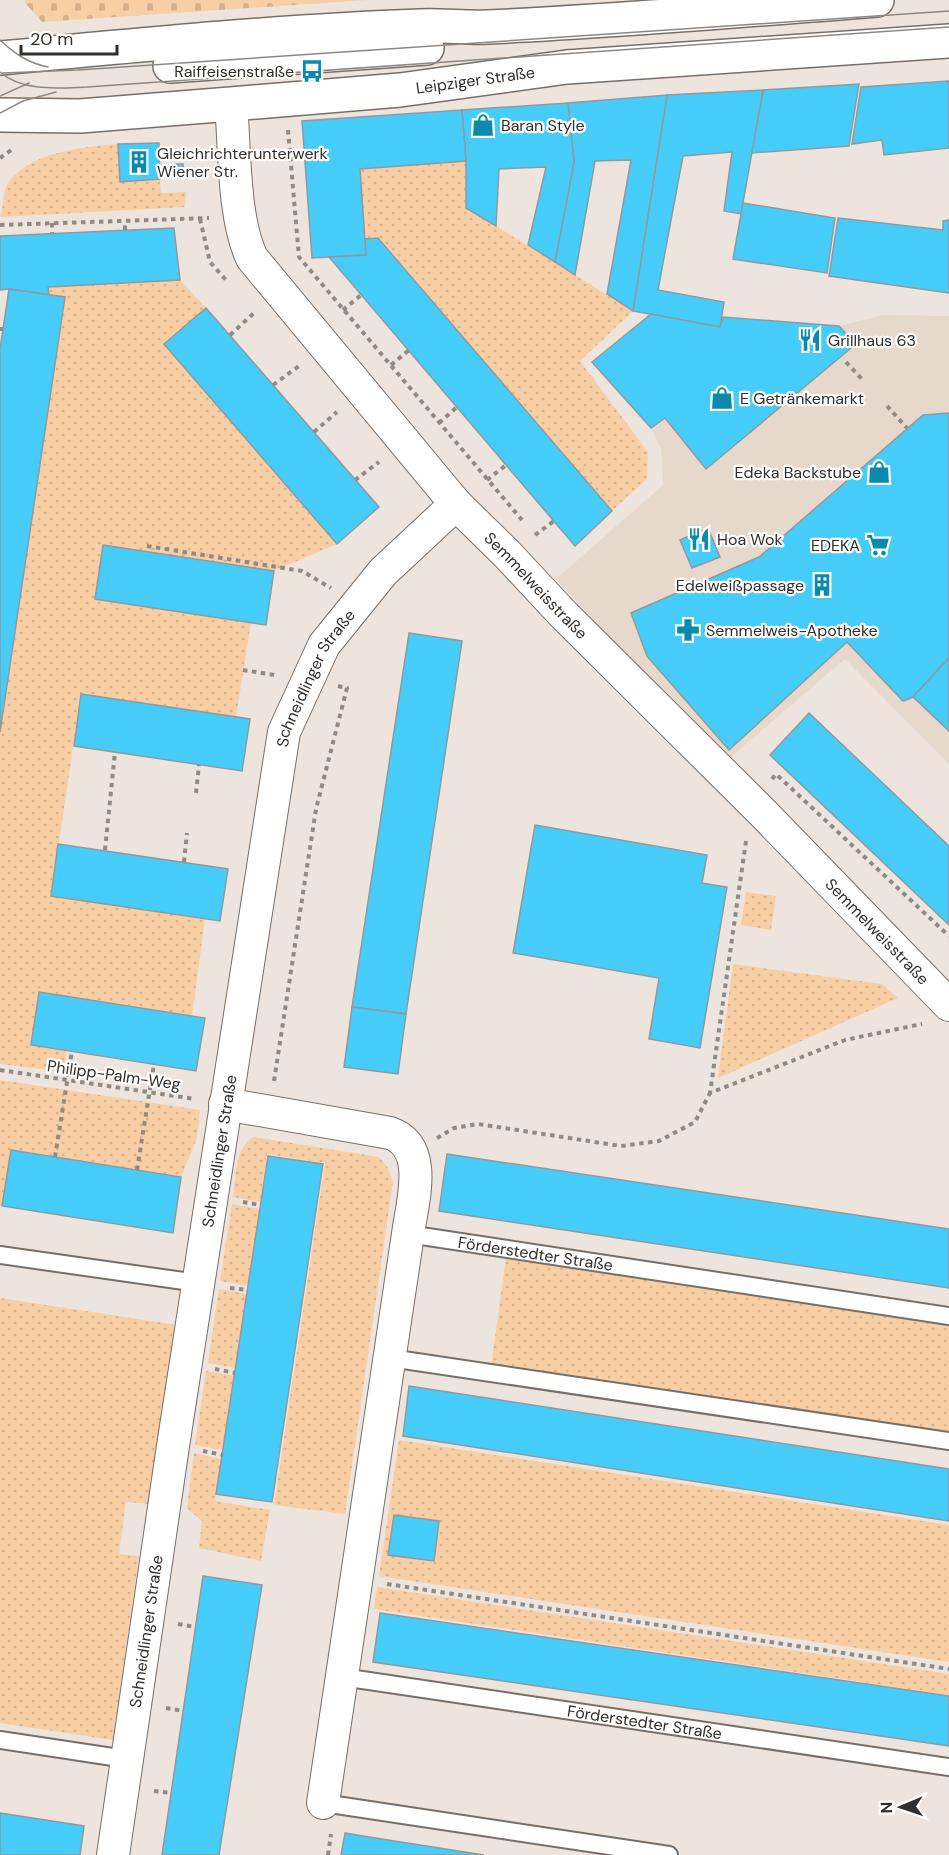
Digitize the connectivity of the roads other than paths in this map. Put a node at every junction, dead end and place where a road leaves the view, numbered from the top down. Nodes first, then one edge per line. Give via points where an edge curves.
1 (877, 0) edge
2 (484, 27) junction
3 (949, 41) edge
4 (0, 58) edge
5 (0, 77) edge
6 (231, 104) junction
7 (0, 115) edge
8 (456, 504) junction
9 (940, 1012) edge
10 (225, 1104) junction
11 (408, 1234) junction
12 (0, 1255) edge
13 (198, 1283) junction
14 (949, 1316) edge
15 (390, 1358) junction
16 (949, 1441) edge
17 (342, 1677) junction
18 (0, 1740) edge
19 (126, 1759) junction
20 (949, 1767) edge
21 (323, 1803) joint
22 (113, 1855) edge
23 (669, 1855) edge

1 - 2 main road
2 - 4 main road via 372,29
2 - 5 main road via 464,38 429,48
3 - 6 main road, Leipziger Straße via 567,67 400,90
6 - 7 main road, Leipziger Straße via 80,116
6 - 8 street, Semmelweisstraße via 240,217 252,258
8 - 9 street, Semmelweisstraße via 752,802
8 - 10 street, Schneidlinger Straße via 383,572 324,645 284,732
10 - 11 street via 390,1133 403,1139 412,1153 415,1174
10 - 13 street, Schneidlinger Straße
11 - 14 lane, Förderstedter Straße
11 - 15 street
12 - 13 lane
13 - 19 street, Schneidlinger Straße
15 - 16 lane
15 - 17 street
17 - 20 lane, Förderstedter Straße
17 - 21 street
18 - 19 lane
19 - 22 street, Schneidlinger Straße
21 - 23 lane

